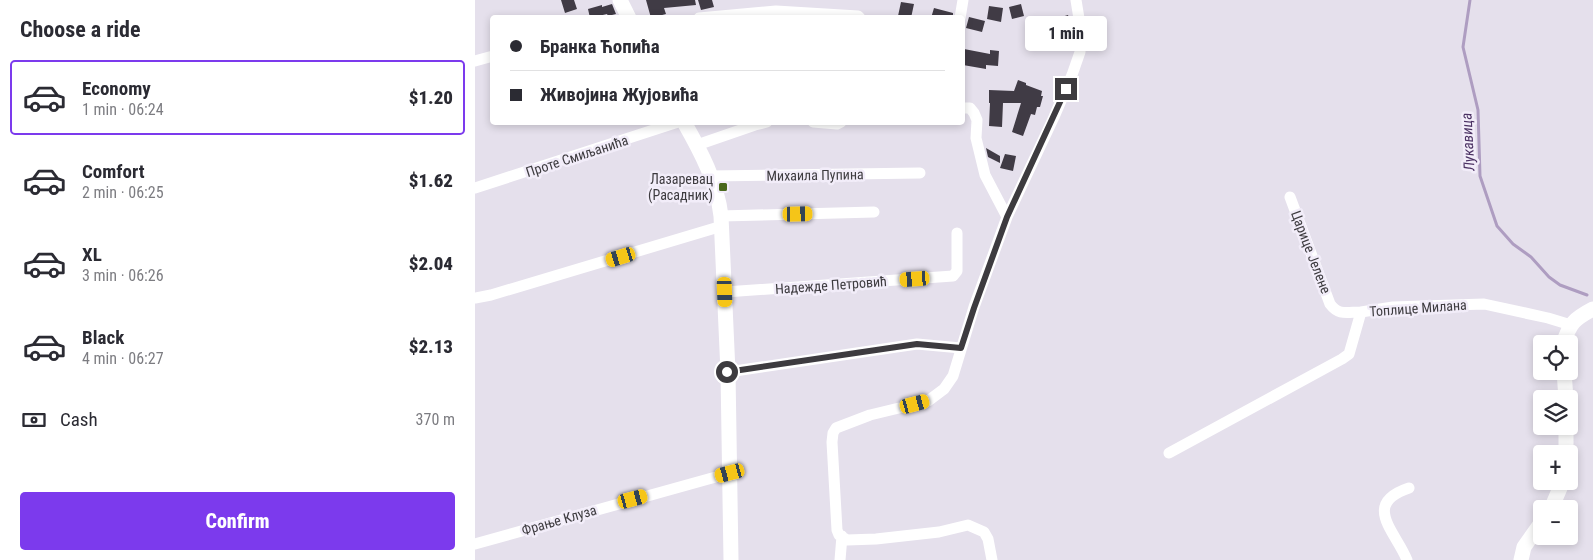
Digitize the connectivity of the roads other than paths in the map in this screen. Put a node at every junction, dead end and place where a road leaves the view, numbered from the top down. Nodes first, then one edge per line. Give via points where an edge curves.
1 (620, 0) edge
2 (963, 0) edge
3 (1076, 0) edge
4 (626, 15) edge
5 (728, 15) edge
6 (844, 15) edge
7 (960, 15) edge
8 (490, 57) edge
9 (475, 61) edge
10 (965, 108) edge
11 (669, 125) edge
12 (687, 125) edge
13 (755, 125) edge
14 (697, 144) junction
15 (920, 173) dead end
16 (711, 176) junction
17 (475, 188) edge
18 (1289, 197) dead end
19 (874, 212) dead end
20 (1007, 217) junction
21 (722, 221) junction
22 (957, 233) dead end
23 (725, 292) junction
24 (475, 298) edge
25 (1593, 308) edge
26 (1361, 312) junction
27 (1571, 325) junction
28 (1567, 335) edge
29 (961, 348) junction
30 (727, 372) junction
31 (1169, 454) dead end
32 (730, 473) junction
33 (1409, 488) dead end
34 (1533, 534) edge
35 (842, 536) junction
36 (475, 544) edge
37 (731, 560) edge
38 (840, 560) edge
39 (992, 560) edge
40 (1407, 560) edge
41 (1521, 560) edge

1 - 4 street
2 - 7 street
3 - 20 street via 1081,31 1080,52 1054,117
5 - 6 street via 777,10
8 - 9 street
10 - 20 street via 975,113 975,138 985,175
11 - 17 street, Проте Смиљанића
12 - 14 street
13 - 14 street
14 - 16 street
15 - 16 street, Михаила Пупина
16 - 21 street
18 - 26 street, Царице Јелене via 1330,304 1339,312
19 - 21 street
20 - 29 street
21 - 23 street
21 - 24 street
22 - 23 street, Надежде Петровић via 957,271 953,276
23 - 30 street
25 - 27 street
26 - 27 street, Топлице Милана via 1393,306 1484,304
26 - 31 street, Топлице Милана via 1349,354
27 - 28 street
29 - 30 street via 917,344
29 - 35 street via 953,376 945,388 928,400 870,415 836,428 832,442 837,530
30 - 32 street
32 - 36 street, Фрање Клуза
32 - 37 street
33 - 40 street via 1396,492 1385,503 1383,515
34 - 41 street via 1524,547
35 - 38 street
35 - 39 street via 847,540 876,539 968,526 984,532 989,539

